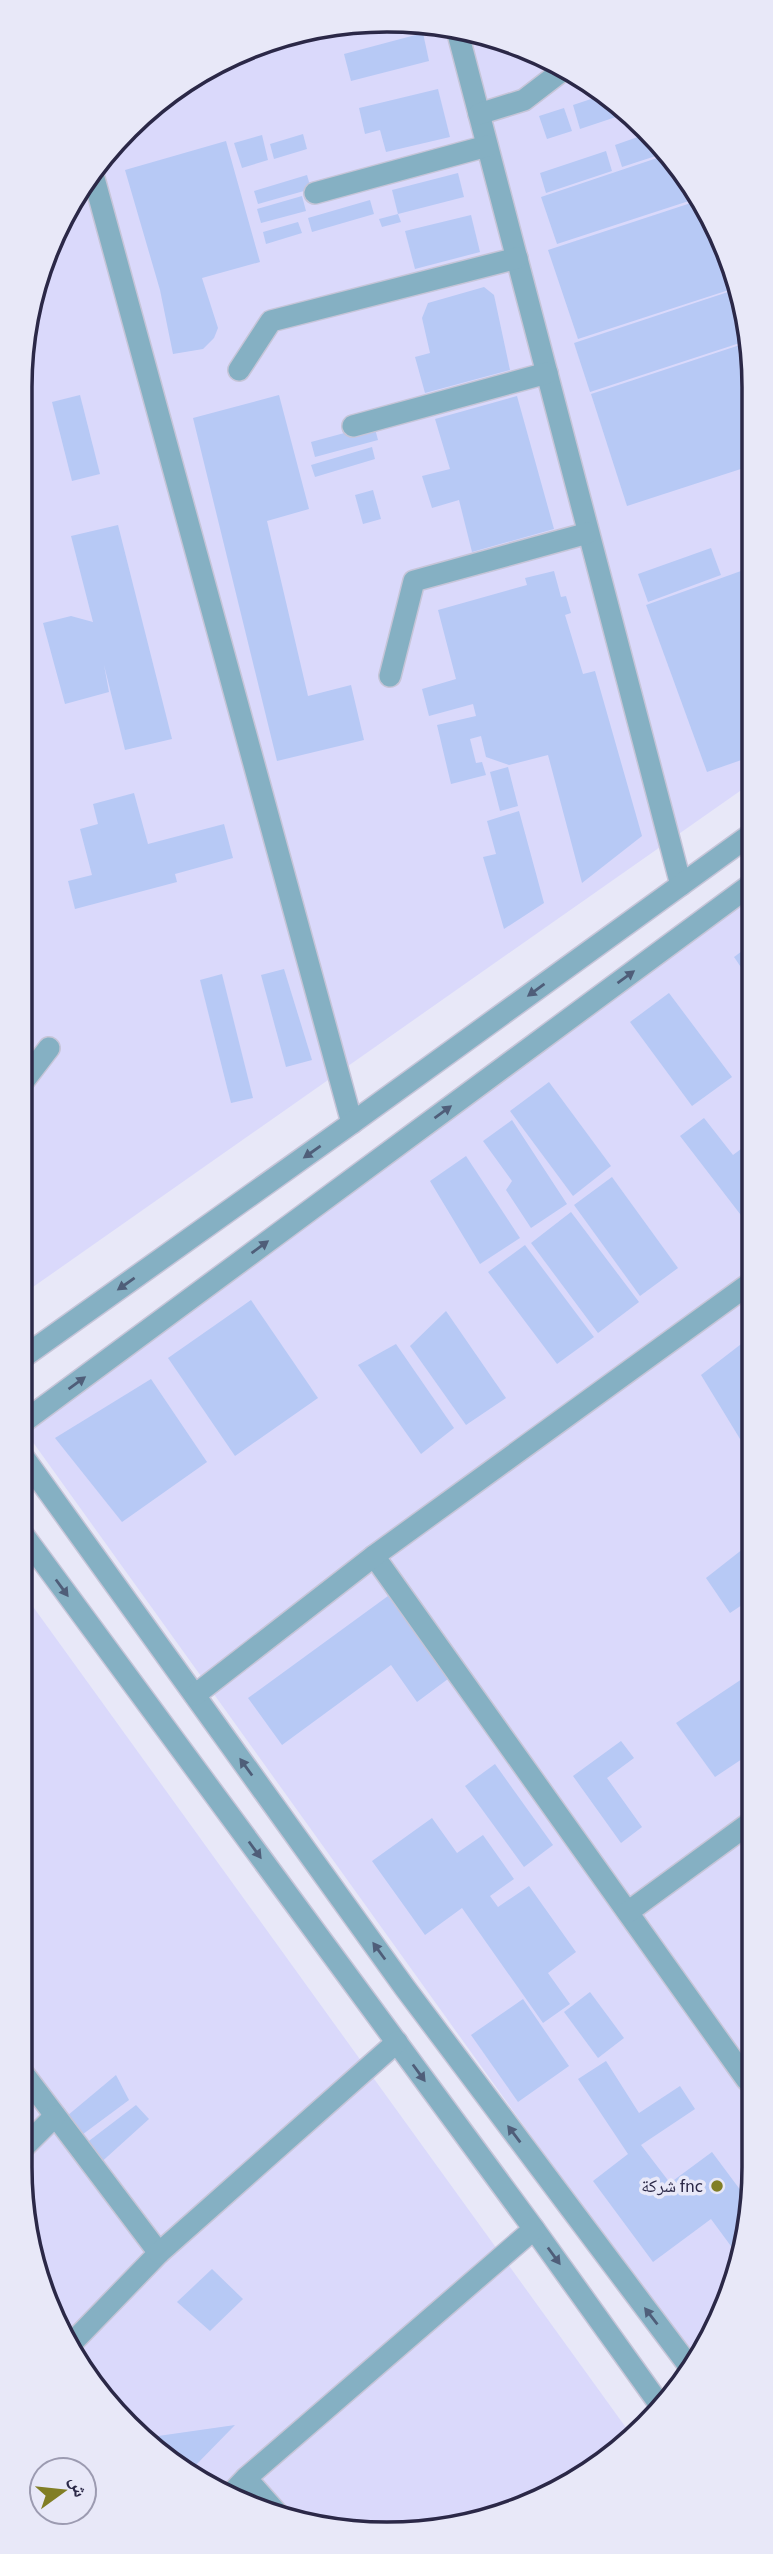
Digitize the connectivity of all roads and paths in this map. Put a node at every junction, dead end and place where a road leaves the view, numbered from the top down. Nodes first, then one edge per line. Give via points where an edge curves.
1 (459, 39) edge
2 (557, 75) edge
3 (479, 114) junction
4 (487, 146) junction
5 (95, 183) edge
6 (315, 193) dead end
7 (517, 258) junction
8 (239, 370) dead end
9 (547, 373) junction
10 (353, 426) dead end
11 (588, 533) junction
12 (390, 676) dead end
13 (742, 841) edge
14 (681, 885) junction
15 (742, 892) edge
16 (49, 1048) dead end
17 (32, 1071) edge
18 (352, 1123) junction
19 (742, 1289) edge
20 (32, 1351) edge
21 (32, 1416) edge
22 (32, 1469) edge
23 (32, 1547) edge
24 (374, 1556) junction
25 (195, 1695) junction
26 (742, 1829) edge
27 (628, 1912) junction
28 (397, 2042) junction
29 (742, 2073) edge
30 (32, 2085) edge
31 (55, 2116) junction
32 (32, 2139) edge
33 (534, 2229) junction
34 (159, 2253) junction
35 (76, 2339) edge
36 (685, 2360) edge
37 (656, 2399) edge
38 (246, 2478) junction
39 (236, 2489) edge
40 (267, 2502) edge

1 - 3 street
2 - 3 street via 524,100
3 - 4 street
4 - 6 street
4 - 7 street
5 - 18 street
7 - 8 street via 271,321
7 - 9 street
9 - 10 street
9 - 11 street
11 - 12 street via 414,581
11 - 14 street
13 - 14 street
14 -> 18 street
21 -> 15 street
16 - 17 street
18 -> 20 street
19 - 24 street
22 - 25 street
23 -> 28 street
24 - 25 street
24 - 27 street
36 -> 25 street via 405,1988
26 - 27 street
27 - 29 street
28 -> 33 street
28 - 34 street
30 - 31 street
31 - 32 street
31 - 34 street
33 -> 37 street
33 - 38 street
34 - 35 street
38 - 39 street
38 - 40 street

